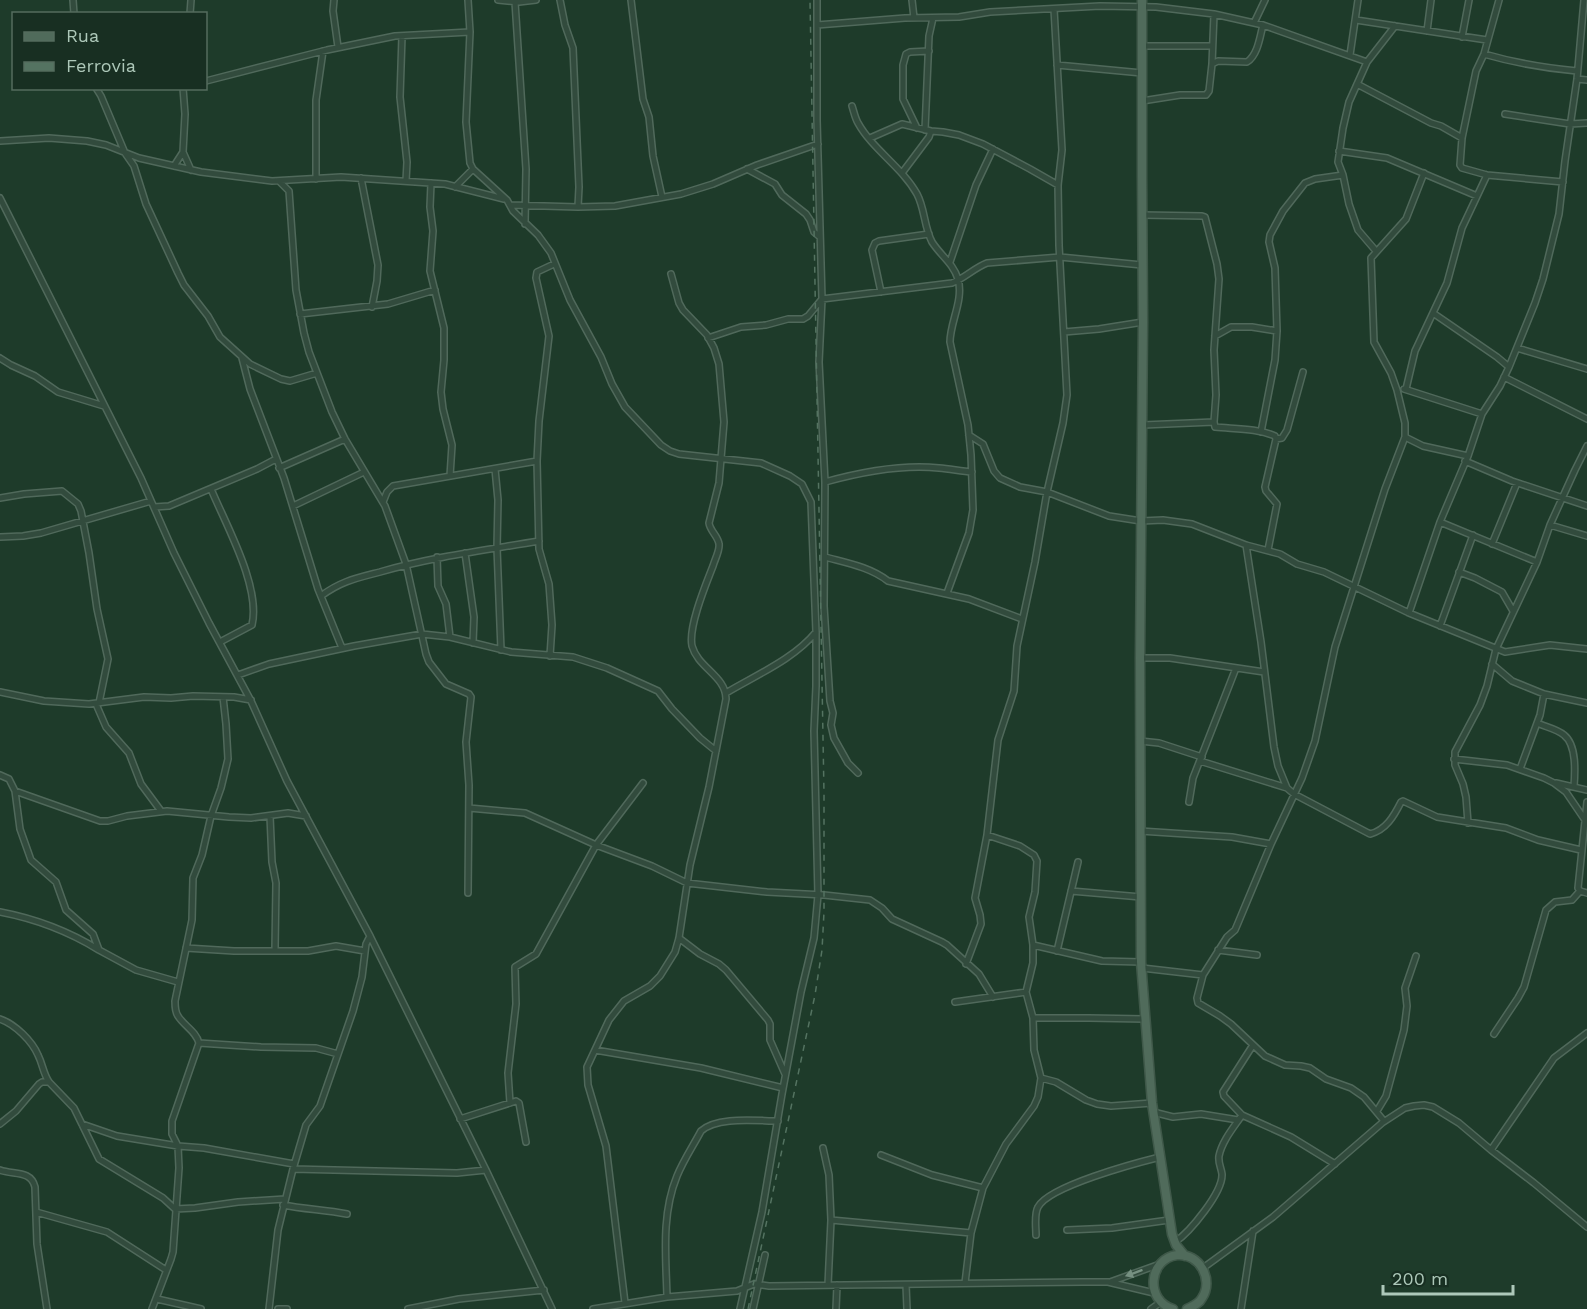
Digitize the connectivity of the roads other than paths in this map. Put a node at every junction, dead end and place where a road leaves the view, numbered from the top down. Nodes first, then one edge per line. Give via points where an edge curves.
1 (334, 0) edge
2 (468, 0) edge
3 (498, 0) edge
4 (503, 0) edge
5 (536, 0) edge
6 (560, 0) edge
7 (631, 0) edge
8 (817, 0) edge
9 (912, 0) edge
10 (1265, 0) edge
11 (1358, 0) edge
12 (1431, 0) edge
13 (1469, 0) edge
14 (1499, 0) edge
15 (1584, 0) edge
16 (515, 2) junction
17 (1142, 4) edge
18 (1054, 9) junction
19 (1214, 14) junction
20 (914, 18) junction
21 (933, 18) junction
22 (1356, 20) junction
23 (1254, 23) junction
24 (1263, 24) junction
25 (817, 25) junction
26 (1395, 26) junction
27 (1427, 31) junction
28 (470, 32) junction
29 (402, 36) junction
30 (1462, 37) junction
31 (1487, 40) junction
32 (1142, 46) junction
33 (1212, 46) junction
34 (338, 47) junction
35 (323, 51) junction
36 (929, 51) junction
37 (1484, 54) junction
38 (1350, 55) junction
39 (1367, 62) junction
40 (1212, 64) junction
41 (1057, 65) junction
42 (1577, 71) junction
43 (1142, 73) junction
44 (1577, 79) junction
45 (1587, 80) edge
46 (207, 81) edge
47 (1357, 84) junction
48 (97, 90) edge
49 (183, 90) edge
50 (1142, 101) junction
51 (852, 106) dead end
52 (1505, 114) dead end
53 (1587, 123) edge
54 (1570, 124) junction
55 (917, 128) junction
56 (928, 131) junction
57 (870, 138) junction
58 (1462, 138) junction
59 (0, 141) edge
60 (818, 144) junction
61 (993, 149) junction
62 (1339, 151) junction
63 (183, 152) junction
64 (125, 153) junction
65 (174, 166) junction
66 (473, 169) junction
67 (747, 169) junction
68 (191, 170) junction
69 (902, 173) junction
70 (1424, 173) junction
71 (1343, 175) junction
72 (1487, 175) junction
73 (361, 178) junction
74 (315, 179) junction
75 (279, 181) junction
76 (298, 181) junction
77 (406, 181) junction
78 (1563, 182) junction
79 (431, 183) junction
80 (1058, 186) junction
81 (455, 187) junction
82 (289, 191) junction
83 (1477, 196) junction
84 (662, 197) junction
85 (0, 198) edge
86 (508, 203) junction
87 (526, 205) junction
88 (578, 207) junction
89 (0, 212) edge
90 (1142, 215) junction
91 (10, 216) junction
92 (525, 224) junction
93 (929, 234) junction
94 (820, 237) junction
95 (1376, 251) junction
96 (1060, 257) junction
97 (950, 262) junction
98 (554, 264) junction
99 (1142, 265) junction
100 (671, 274) dead end
101 (959, 280) junction
102 (435, 290) junction
103 (881, 292) junction
104 (822, 299) junction
105 (372, 307) junction
106 (1432, 313) junction
107 (300, 314) junction
108 (1143, 322) junction
109 (1277, 331) junction
110 (1064, 332) junction
111 (1215, 336) junction
112 (708, 338) junction
113 (1517, 348) junction
114 (0, 358) edge
115 (242, 358) junction
116 (1509, 367) junction
117 (1587, 369) edge
118 (1303, 372) dead end
119 (317, 373) junction
120 (1504, 377) junction
121 (1406, 389) junction
122 (1397, 390) junction
123 (104, 406) junction
124 (1482, 414) junction
125 (1587, 419) edge
126 (1214, 422) junction
127 (1143, 425) junction
128 (1261, 432) junction
129 (969, 435) junction
130 (1405, 437) junction
131 (345, 439) junction
132 (1276, 439) junction
133 (1587, 446) edge
134 (1467, 458) junction
135 (276, 459) junction
136 (721, 459) junction
137 (537, 461) junction
138 (279, 468) junction
139 (495, 469) junction
140 (364, 472) junction
141 (972, 472) junction
142 (450, 476) junction
143 (825, 482) junction
144 (1517, 483) junction
145 (211, 489) junction
146 (1047, 492) junction
147 (1562, 497) junction
148 (0, 498) edge
149 (383, 502) junction
150 (152, 504) junction
151 (169, 506) junction
152 (292, 506) junction
153 (1587, 506) edge
154 (158, 516) junction
155 (84, 521) junction
156 (1141, 521) junction
157 (1440, 522) junction
158 (1550, 525) junction
159 (1473, 535) junction
160 (1587, 536) edge
161 (0, 537) edge
162 (539, 541) junction
163 (1492, 544) junction
164 (1246, 545) junction
165 (496, 548) junction
166 (1268, 550) junction
167 (465, 553) junction
168 (437, 557) junction
169 (825, 557) junction
170 (1537, 562) junction
171 (406, 564) junction
172 (1459, 573) junction
173 (1354, 587) junction
174 (947, 593) junction
175 (321, 596) junction
176 (1513, 611) junction
177 (1409, 613) junction
178 (1023, 619) junction
179 (1440, 626) junction
180 (816, 632) junction
181 (422, 634) junction
182 (450, 637) junction
183 (220, 642) junction
184 (473, 643) junction
185 (342, 648) junction
186 (1496, 649) junction
187 (1587, 649) edge
188 (501, 650) junction
189 (550, 656) junction
190 (1140, 658) junction
191 (1492, 664) junction
192 (1236, 668) junction
193 (1264, 672) junction
194 (238, 675) junction
195 (0, 692) edge
196 (726, 693) junction
197 (1544, 694) junction
198 (223, 697) junction
199 (251, 700) junction
200 (1587, 703) edge
201 (98, 704) junction
202 (1537, 723) junction
203 (1140, 741) junction
204 (716, 751) junction
205 (1201, 759) junction
206 (1454, 759) junction
207 (1520, 769) junction
208 (858, 773) dead end
209 (0, 775) edge
210 (643, 783) dead end
211 (1554, 783) junction
212 (1574, 787) junction
213 (1287, 788) junction
214 (1587, 790) edge
215 (15, 791) junction
216 (1294, 794) junction
217 (1189, 802) dead end
218 (1587, 802) edge
219 (469, 808) junction
220 (161, 811) junction
221 (211, 816) junction
222 (270, 816) junction
223 (306, 816) junction
224 (1585, 820) junction
225 (1468, 823) junction
226 (1140, 831) junction
227 (987, 835) junction
228 (1271, 844) junction
229 (596, 845) junction
230 (1581, 850) junction
231 (1078, 862) dead end
232 (687, 883) junction
233 (1071, 891) junction
234 (1580, 891) junction
235 (468, 892) dead end
236 (1587, 893) edge
237 (818, 895) junction
238 (1141, 897) junction
239 (0, 912) edge
240 (370, 936) junction
241 (680, 938) junction
242 (1034, 945) junction
243 (186, 948) junction
244 (99, 950) junction
245 (1218, 950) junction
246 (275, 951) junction
247 (365, 951) junction
248 (1057, 951) junction
249 (1257, 955) dead end
250 (1416, 956) dead end
251 (966, 964) junction
252 (1141, 965) junction
253 (1203, 975) junction
254 (178, 982) junction
255 (1026, 992) junction
256 (993, 997) junction
257 (955, 1002) dead end
258 (1033, 1018) junction
259 (0, 1019) edge
260 (1144, 1019) junction
261 (1587, 1033) edge
262 (1494, 1034) dead end
263 (199, 1043) junction
264 (1253, 1045) junction
265 (595, 1050) junction
266 (338, 1054) junction
267 (785, 1075) junction
268 (1041, 1078) junction
269 (49, 1082) junction
270 (783, 1088) junction
271 (510, 1103) junction
272 (1153, 1108) junction
273 (1377, 1112) junction
274 (1240, 1118) junction
275 (460, 1119) junction
276 (778, 1121) junction
277 (1384, 1121) junction
278 (0, 1124) edge
279 (82, 1124) junction
280 (526, 1142) dead end
281 (178, 1146) junction
282 (823, 1148) dead end
283 (1491, 1150) junction
284 (881, 1155) dead end
285 (1160, 1157) junction
286 (1335, 1164) junction
287 (293, 1166) junction
288 (0, 1170) edge
289 (486, 1170) junction
290 (983, 1188) junction
291 (284, 1202) junction
292 (175, 1209) junction
293 (36, 1212) junction
294 (346, 1214) dead end
295 (831, 1220) junction
296 (1169, 1220) junction
297 (1587, 1227) edge
298 (1066, 1230) dead end
299 (1253, 1230) junction
300 (971, 1233) junction
301 (1036, 1235) dead end
302 (1173, 1238) junction
303 (765, 1255) dead end
304 (1185, 1256) junction
305 (1161, 1263) junction
306 (1203, 1268) junction
307 (166, 1270) junction
308 (1108, 1282) junction
309 (965, 1283) junction
310 (758, 1285) junction
311 (906, 1285) junction
312 (828, 1286) junction
313 (837, 1286) junction
314 (744, 1288) junction
315 (544, 1290) junction
316 (1155, 1293) junction
317 (667, 1297) junction
318 (157, 1299) junction
319 (625, 1303) junction
320 (1199, 1306) edge
321 (1168, 1307) edge
322 (193, 1308) edge
323 (46, 1309) edge
324 (152, 1309) edge
325 (201, 1309) edge
326 (269, 1309) edge
327 (278, 1309) edge
328 (287, 1309) edge
329 (408, 1309) edge
330 (552, 1309) edge
331 (593, 1309) edge
332 (740, 1309) edge
333 (753, 1309) edge
334 (836, 1309) edge
335 (907, 1309) edge
336 (1151, 1309) edge
337 (1187, 1309) edge
338 (1241, 1309) edge

1 - 34 street
2 - 28 street
3 - 4 street
4 - 16 street
5 - 16 street
6 - 88 street via 573,48
7 - 84 street via 643,99
8 - 25 street
9 - 20 street
10 - 23 street
11 - 22 street
12 - 27 street
13 - 30 street
14 - 31 street
15 - 42 street
16 - 87 street
17 - 18 street
17 - 19 street
17 - 32 main road
18 - 21 street
18 - 41 street
19 - 23 street
19 - 33 street
20 - 21 street
20 - 25 street
21 - 36 street
22 - 26 street
22 - 38 street
23 - 24 street
24 - 38 street
24 - 40 street via 1250,60
25 - 60 street
26 - 27 street
26 - 39 street
27 - 30 street
28 - 29 street
28 - 66 street via 466,122
29 - 34 street
29 - 77 street via 400,97
30 - 31 street
31 - 37 street
32 - 33 street
32 - 43 main road
33 - 40 street
34 - 35 street
35 - 46 street
35 - 74 street via 316,100
36 - 55 street via 906,54 903,65 903,99
36 - 56 street
37 - 42 street
37 - 58 street via 1476,71
38 - 39 street
39 - 47 street
40 - 50 street via 1206,95
41 - 43 street
41 - 80 street via 1062,150
42 - 44 street
43 - 50 main road
44 - 45 street
44 - 54 street
47 - 58 street
47 - 62 street via 1349,102
48 - 64 street
49 - 63 street
50 - 90 main road
51 - 57 street via 858,123
52 - 54 street
53 - 54 street
54 - 78 street
55 - 56 street
55 - 57 street via 899,124
56 - 61 street via 959,135
56 - 69 street via 929,137
57 - 69 street
58 - 72 street via 1462,168
59 - 64 street via 65,139 106,145
60 - 67 street
60 - 94 street
61 - 80 street
61 - 97 street via 976,185
62 - 70 street via 1380,156
62 - 71 street via 1338,165
63 - 65 street
63 - 68 street
64 - 65 street
64 - 115 street via 184,285 220,337
65 - 68 street
66 - 81 street
66 - 86 street
67 - 84 street via 713,184
67 - 94 street via 775,184 782,195 806,214
68 - 75 street
69 - 93 street via 923,206
70 - 83 street
70 - 95 street via 1406,219
71 - 95 street via 1358,230
71 - 109 street via 1305,183 1270,235
72 - 78 street
72 - 83 street
73 - 74 street
73 - 77 street
73 - 105 street via 378,265
74 - 76 street
75 - 76 street
75 - 82 street
76 - 82 street
77 - 79 street
78 - 113 street via 1546,268
79 - 81 street
79 - 102 street via 430,271
80 - 96 street
81 - 86 street
82 - 107 street
83 - 106 street via 1462,228 1447,283
84 - 88 street via 615,206
85 - 91 street
86 - 87 street
86 - 92 street
87 - 88 street
87 - 92 street
89 - 91 street
90 - 99 main road
90 - 111 street via 1205,217 1219,279
91 - 123 street
92 - 98 street via 548,248
93 - 97 street
93 - 103 street via 874,243
94 - 104 street
95 - 122 street via 1371,261 1373,336
96 - 99 street
96 - 101 street via 987,264
96 - 110 street
97 - 101 street
98 - 136 street via 625,407 670,451
98 - 137 street via 537,272 536,278 549,336
99 - 108 main road
100 - 112 street via 683,310
101 - 103 street
101 - 129 street via 950,342
102 - 105 street
102 - 142 street via 444,328 441,400 452,446
103 - 104 street
104 - 112 street via 803,319 741,327
104 - 143 street via 819,362
105 - 107 street
106 - 116 street
106 - 121 street via 1415,351
107 - 119 street
108 - 110 street
108 - 127 main road
109 - 111 street via 1231,327
109 - 128 street
110 - 146 street via 1067,395
111 - 126 street
112 - 136 street via 719,364 723,398
113 - 116 street
113 - 117 street
114 - 123 street via 58,392
115 - 119 street via 288,381
115 - 135 street
116 - 120 street
118 - 132 street via 1287,430 1282,438
119 - 131 street
120 - 124 street
120 - 125 street
121 - 122 street
121 - 124 street
122 - 130 street
123 - 150 street
124 - 134 street
126 - 127 street
126 - 128 street via 1215,427
127 - 156 main road
128 - 132 street
129 - 141 street
129 - 146 street via 983,444 1000,478 1020,488
130 - 134 street
130 - 173 street
131 - 138 street
131 - 140 street
132 - 166 street via 1265,487 1277,504
133 - 147 street
134 - 144 street
134 - 157 street
135 - 138 street
135 - 145 street
136 - 180 street via 761,463 790,476 807,493 811,502
136 - 196 street via 709,523 719,547 693,626 692,646
137 - 139 street
137 - 162 street
138 - 152 street
139 - 142 street
139 - 165 street
140 - 149 street
140 - 152 street
141 - 143 street via 900,468
141 - 174 street via 969,533
142 - 149 street via 393,486
143 - 169 street
144 - 147 street
144 - 163 street
145 - 151 street
145 - 183 street via 254,598 252,625
146 - 156 street via 1099,513
146 - 178 street
147 - 153 street
147 - 158 street
148 - 155 street via 62,491 78,504
149 - 171 street
150 - 151 street
150 - 154 street
150 - 155 street
151 - 154 street
152 - 175 street
154 - 183 street
155 - 161 street via 32,534
155 - 201 street via 108,659
156 - 164 street via 1192,524
156 - 190 main road
157 - 159 street
157 - 177 street
158 - 160 street
158 - 170 street
159 - 163 street
159 - 172 street
162 - 165 street
162 - 189 street via 549,584
163 - 170 street
164 - 166 street
164 - 193 street
165 - 167 street
165 - 188 street
166 - 173 street
167 - 168 street
167 - 184 street via 474,617
168 - 171 street
168 - 182 street via 438,586 446,604
169 - 174 street via 866,568 888,581
169 - 208 street via 831,730 848,763
170 - 176 street
171 - 175 street via 341,583
171 - 181 street
172 - 176 street via 1502,592
172 - 179 street
173 - 177 street
173 - 216 street via 1335,647 1315,741
174 - 178 street
175 - 185 street
176 - 186 street
177 - 179 street
178 - 227 street via 1015,654 1014,691 998,740
179 - 186 street
180 - 196 street via 795,652
180 - 237 street via 813,731
181 - 182 street
181 - 185 street
181 - 219 street via 429,662 441,680 471,697 466,742
182 - 184 street
183 - 194 street
184 - 188 street
185 - 194 street
186 - 187 street via 1510,653 1550,645
186 - 191 street
188 - 189 street
189 - 204 street via 582,659 658,692
190 - 192 street via 1170,658
190 - 203 main road
191 - 197 street via 1512,681
191 - 206 street via 1480,705
192 - 193 street
192 - 205 street
193 - 213 street via 1274,747
194 - 199 street
195 - 201 street via 44,701
196 - 204 street
197 - 200 street
197 - 202 street
198 - 199 street
198 - 201 street via 144,697
198 - 221 street via 228,759
199 - 223 street
201 - 220 street via 106,727 129,753 141,784
202 - 207 street
202 - 212 street via 1564,735 1570,742
203 - 205 street via 1159,743
203 - 226 main road
204 - 232 street
205 - 213 street
205 - 217 street
206 - 207 street
206 - 225 street via 1466,797
207 - 211 street
209 - 215 street via 9,779
210 - 229 street
211 - 212 street
211 - 224 street via 1566,792
212 - 214 street
213 - 216 street
215 - 220 street via 100,821
215 - 244 street via 28,856 56,882 66,910 93,934
216 - 225 street via 1370,834 1392,820 1403,801 1437,817
216 - 228 street
218 - 224 street
219 - 229 street via 525,813
219 - 235 street
220 - 221 street
221 - 222 street
221 - 243 street via 192,883 192,920
222 - 223 street
222 - 246 street via 276,883
223 - 240 street
224 - 230 street
225 - 230 street via 1506,828
226 - 228 street via 1232,837
226 - 238 main road
227 - 242 street via 1020,846 1036,858 1035,892 1029,917
227 - 251 street via 975,898 981,924
228 - 245 street via 1235,930
229 - 232 street
229 - 271 street via 536,954 515,968 516,1004 508,1073
230 - 234 street
231 - 233 street
232 - 237 street
232 - 241 street
233 - 238 street
233 - 248 street
234 - 236 street
234 - 262 street via 1572,900 1555,902 1546,910 1524,987
237 - 251 street via 870,900 892,919 942,942
237 - 267 street via 814,938
238 - 252 main road
239 - 244 street via 69,932
240 - 247 street
240 - 275 street
241 - 265 street via 660,976 624,1001 609,1020
241 - 267 street via 726,970 768,1020 770,1040
242 - 248 street
242 - 255 street
243 - 246 street
243 - 254 street
244 - 254 street via 136,970
245 - 249 street
245 - 253 street
246 - 247 street via 336,946
247 - 266 street via 362,977
248 - 252 street
250 - 273 street via 1405,988 1404,1030 1386,1096
251 - 256 street via 982,977
252 - 253 street
252 - 260 main road
253 - 264 street via 1198,1003 1226,1020
254 - 263 street via 175,1010
255 - 256 street
255 - 258 street
256 - 257 street
258 - 260 street
258 - 268 street via 1034,1050
259 - 269 street via 32,1045
260 - 272 main road
261 - 283 street via 1554,1058
263 - 266 street via 316,1048
263 - 281 street via 172,1121 172,1134
264 - 273 street via 1278,1062 1310,1068 1351,1088
264 - 274 street via 1223,1092
265 - 270 street via 701,1068
265 - 319 street via 586,1075 606,1146
266 - 287 street via 320,1106 306,1125
267 - 270 street
268 - 272 street via 1097,1104
268 - 290 street via 1034,1106 1006,1144
269 - 278 street via 39,1084
269 - 279 street via 74,1108
270 - 276 street
271 - 275 street
271 - 280 street via 519,1103
272 - 274 street via 1173,1118 1201,1114
272 - 285 main road
273 - 277 street
274 - 286 street via 1292,1137
274 - 302 street via 1222,1147 1217,1192 1194,1225 1180,1238
275 - 289 street
276 - 314 street
276 - 317 street via 729,1121 701,1131 677,1176 669,1201
277 - 283 street via 1404,1108 1433,1107
277 - 286 street
279 - 281 street via 117,1136
279 - 292 street via 102,1162 156,1193
281 - 287 street
281 - 292 street
282 - 295 street
283 - 297 street
284 - 290 street via 932,1175
285 - 296 main road
285 - 301 street via 1110,1170 1047,1198 1038,1206
286 - 299 street
287 - 289 street via 457,1173
287 - 291 street
288 - 293 street via 34,1180
289 - 315 street
290 - 300 street
291 - 292 street
291 - 294 street via 304,1209
291 - 326 street
292 - 307 street via 173,1252
293 - 307 street via 107,1232
293 - 323 street
295 - 300 street
295 - 312 street
296 - 298 street
296 - 302 main road
299 - 306 street
299 - 338 street
300 - 309 street
302 - 304 main road
302 - 305 main road
303 - 310 street
304 - 305 main road via 1177,1255
304 - 306 main road
305 -> 308 street
305 - 316 main road via 1152,1282
306 - 320 main road via 1207,1288
307 - 318 street
308 - 309 street
308 - 316 street
309 - 311 street
310 - 312 street
310 - 314 street
310 - 333 street
311 - 313 street
311 - 335 street
312 - 313 street
313 - 334 street
314 - 317 street
314 - 332 street
315 - 329 street
315 - 330 street
316 - 321 main road
317 - 319 street
318 - 322 street
318 - 324 street
319 - 331 street
320 - 337 main road
321 - 336 street
322 - 325 street
327 - 328 street

